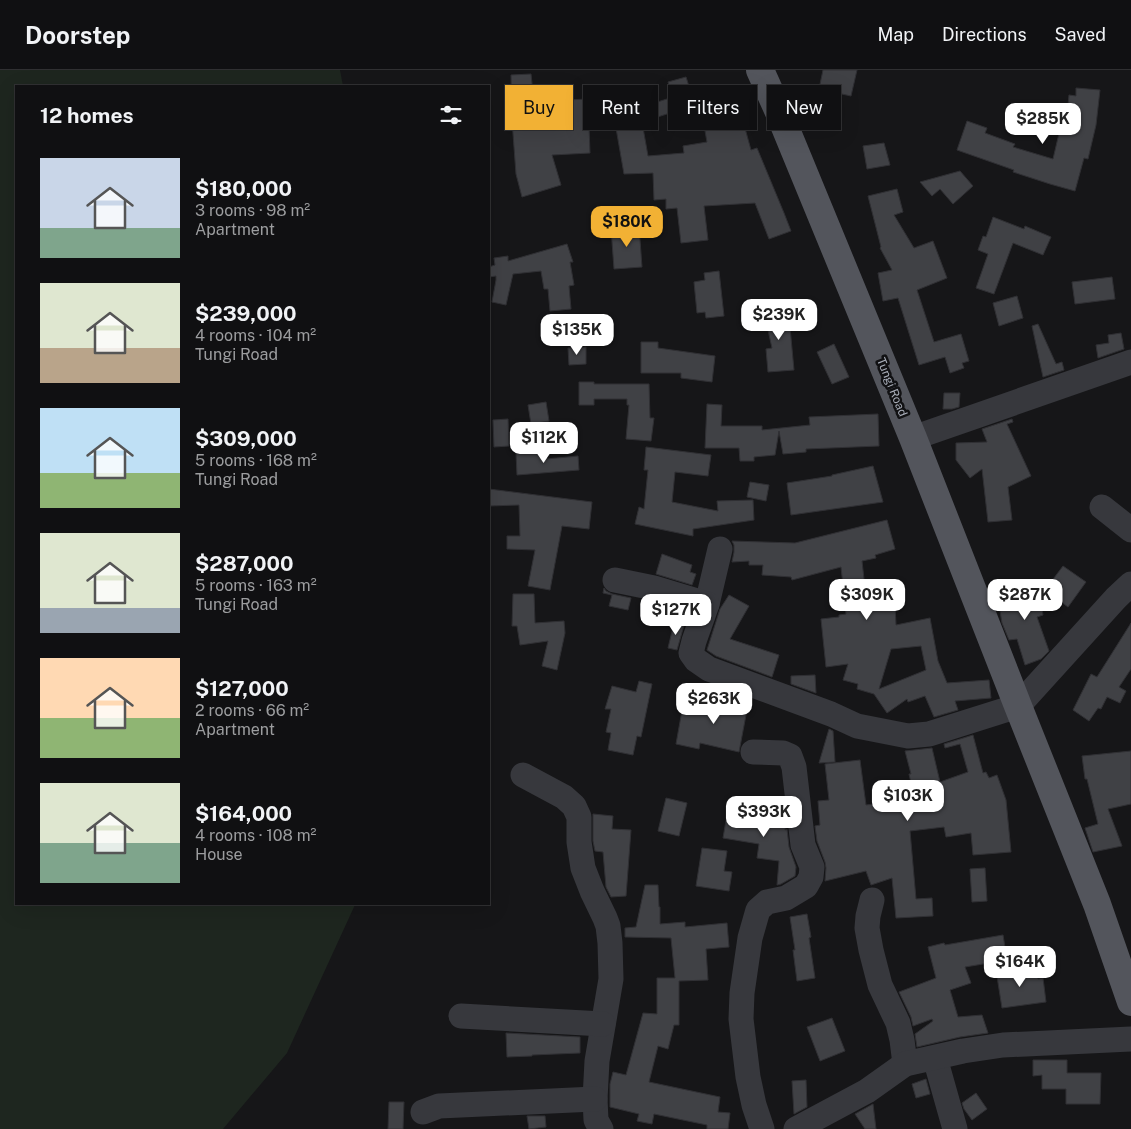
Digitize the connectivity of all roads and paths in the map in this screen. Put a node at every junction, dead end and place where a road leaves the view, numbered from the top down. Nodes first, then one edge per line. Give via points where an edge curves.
1 (760, 70) edge
2 (1131, 362) edge
3 (913, 438) junction
4 (1102, 507) dead end
5 (1131, 530) edge
6 (720, 549) dead end
7 (615, 580) dead end
8 (1131, 584) edge
9 (707, 604) junction
10 (1018, 706) junction
11 (753, 752) dead end
12 (523, 775) dead end
13 (872, 900) dead end
14 (1131, 1002) edge
15 (461, 1016) dead end
16 (604, 1024) junction
17 (1131, 1039) edge
18 (935, 1058) junction
19 (905, 1064) junction
20 (595, 1099) junction
21 (423, 1112) dead end
22 (601, 1129) edge
23 (762, 1129) edge
24 (796, 1129) edge
25 (955, 1129) edge

1 - 3 main road, Tungi Road
2 - 3 street
3 - 10 main road, Tungi Road
4 - 5 street
6 - 9 street
7 - 9 street
8 - 10 street
9 - 10 street via 691,653 696,660 710,669 857,726 908,736 929,734
10 - 14 main road, Tungi Road via 1097,904
11 - 23 street via 790,756 803,845 812,867 806,886 786,898 767,902 758,910 750,938 741,1019 748,1078
12 - 16 street via 564,797 574,806 579,817 583,868 605,918 610,943 611,980
13 - 19 street via 867,928 870,943 880,985 898,1023
15 - 16 street
16 - 20 street via 597,1061
17 - 18 street via 1002,1045
18 - 19 street
18 - 25 street
19 - 24 street via 867,1091
20 - 21 street via 439,1106
20 - 22 street via 596,1120

